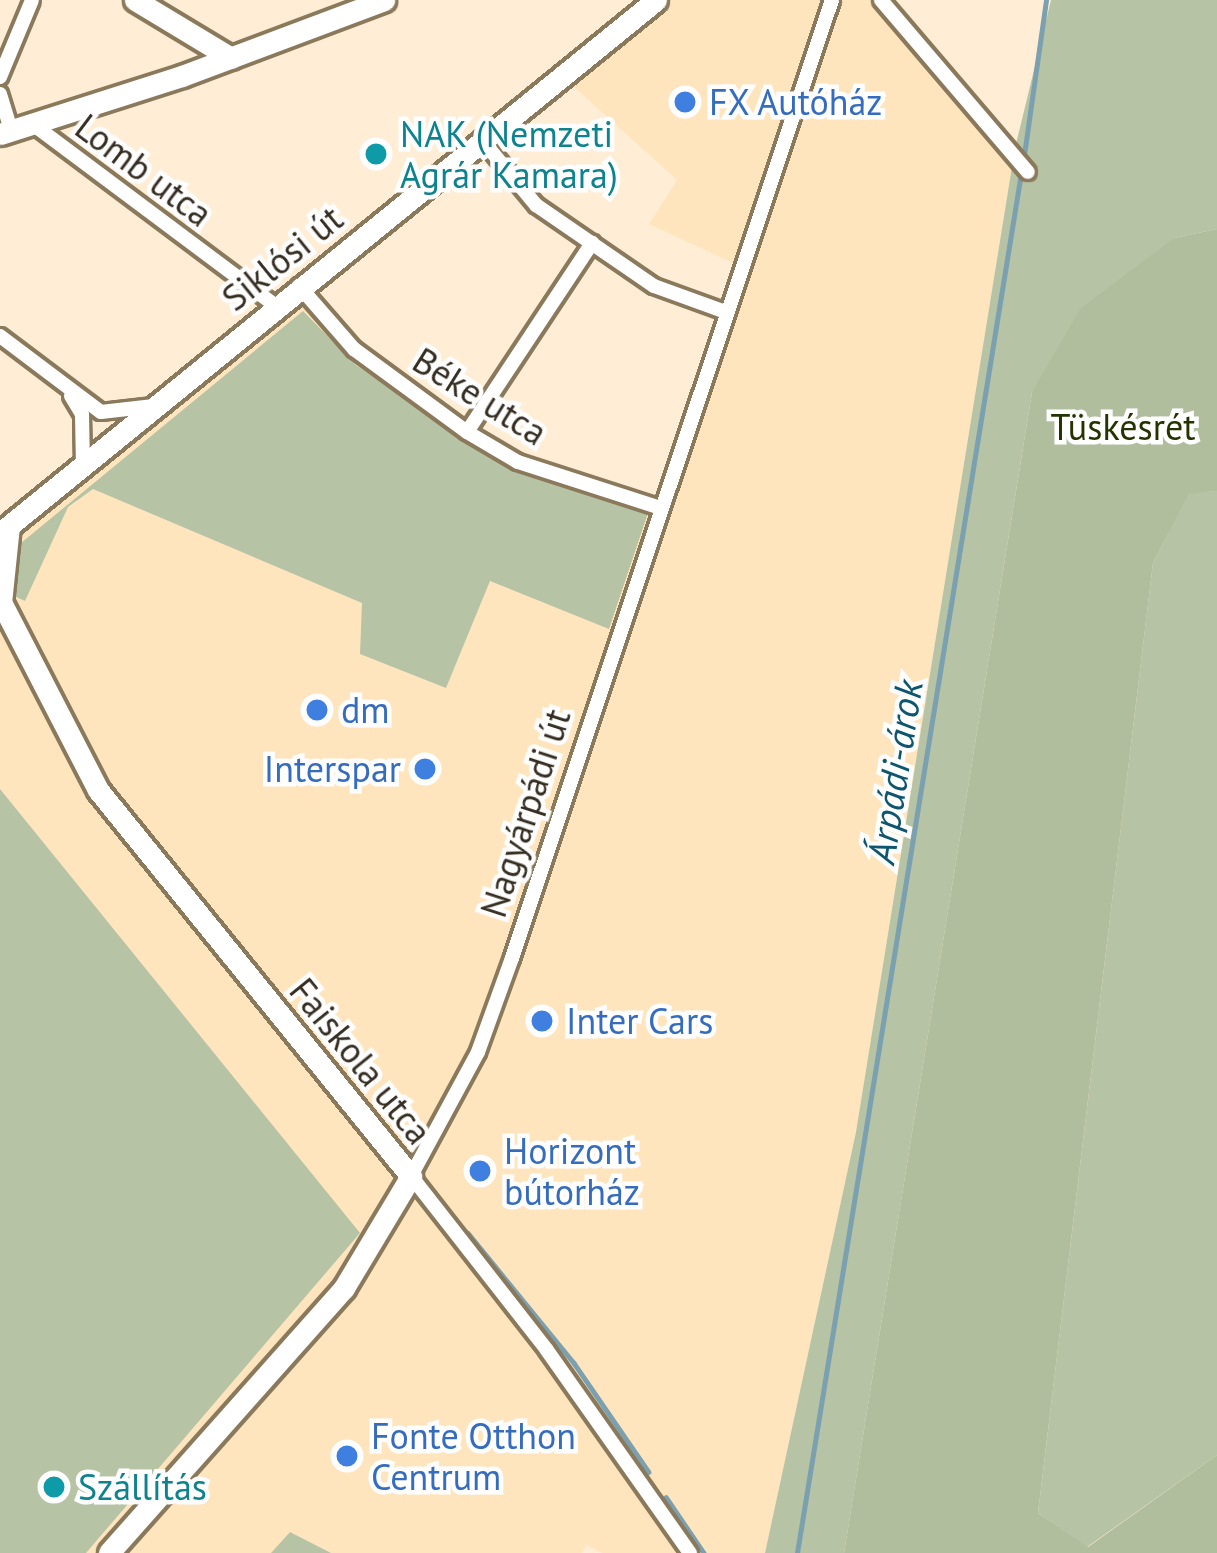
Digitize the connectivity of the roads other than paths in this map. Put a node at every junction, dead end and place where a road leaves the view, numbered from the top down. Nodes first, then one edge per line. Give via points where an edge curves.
1 (32, 0) edge
2 (135, 0) edge
3 (384, 0) edge
4 (656, 0) edge
5 (832, 0) edge
6 (880, 0) edge
7 (167, 21) junction
8 (231, 58) junction
9 (0, 76) edge
10 (182, 76) junction
11 (0, 94) edge
12 (15, 130) edge
13 (482, 140) junction
14 (1024, 166) dead end
15 (592, 243) junction
16 (299, 286) junction
17 (276, 306) junction
18 (726, 312) junction
19 (0, 336) edge
20 (51, 375) junction
21 (154, 406) junction
22 (467, 432) junction
23 (83, 464) junction
24 (660, 508) junction
25 (3, 526) edge
26 (0, 602) edge
27 (411, 1176) junction
28 (109, 1553) edge
29 (690, 1553) edge

1 - 9 street
2 - 7 street
3 - 8 street
4 - 13 street, Siklósi út
5 - 18 street, Nagyárpádi út
6 - 14 street
7 - 8 street
7 - 10 street via 188,62
8 - 10 street
10 - 12 street
11 - 12 street
12 - 17 street, Lomb utca
13 - 15 street via 536,205
13 - 16 street, Siklósi út
15 - 18 street via 654,286
15 - 22 street
16 - 17 street, Siklósi út
16 - 22 street, Béke utca via 354,349
17 - 21 street, Siklósi út
18 - 24 street, Nagyárpádi út
19 - 20 street
20 - 21 street via 101,412
20 - 23 street via 82,414
21 - 23 street, Siklósi út
22 - 24 street, Béke utca via 518,462
23 - 25 street, Siklósi út
24 - 27 street, Nagyárpádi út via 478,1052
25 - 26 street
26 - 27 street, Faiskola utca via 98,790
27 - 28 street, Nagyárpádi út via 344,1288
27 - 29 street, Faiskola utca

